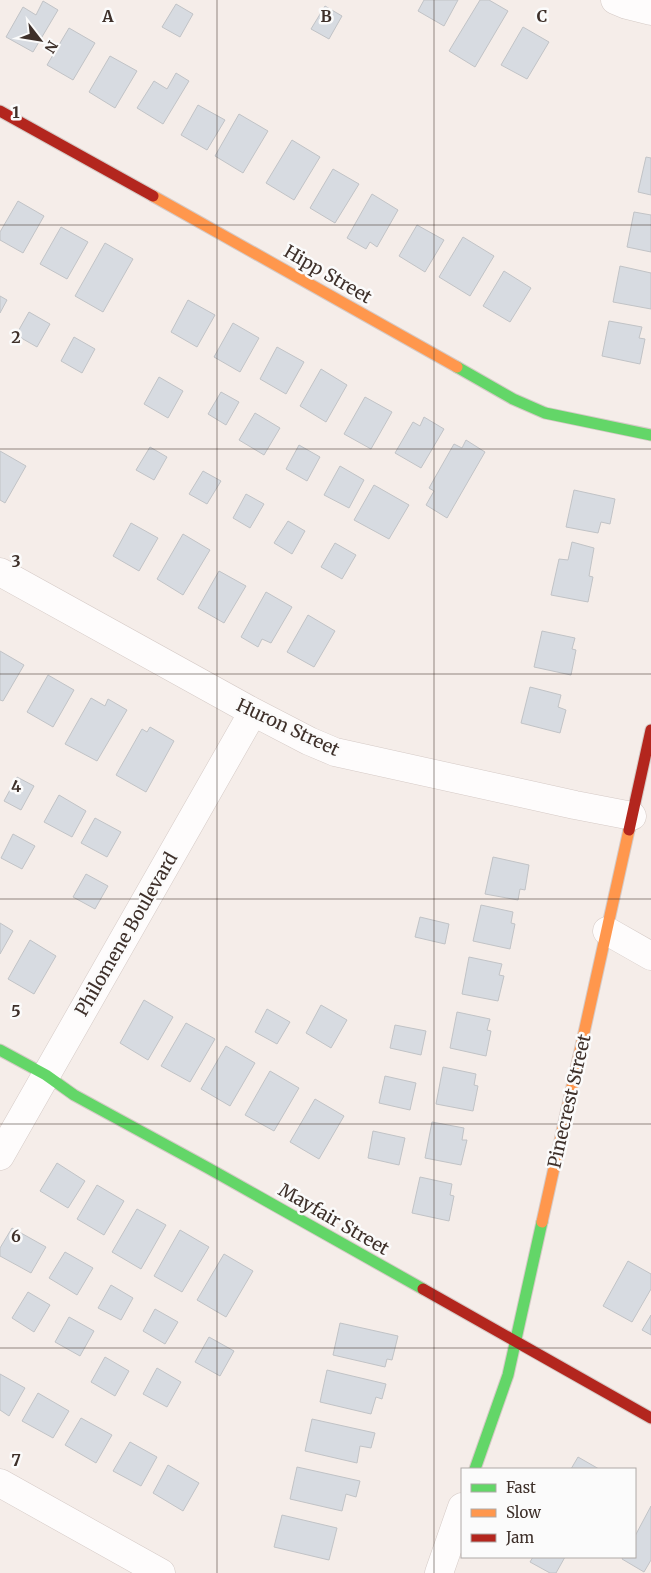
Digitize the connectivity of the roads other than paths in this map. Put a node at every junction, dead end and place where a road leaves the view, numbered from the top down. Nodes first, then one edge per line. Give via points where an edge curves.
1 (615, 0) edge
2 (651, 11) edge
3 (0, 111) edge
4 (651, 435) edge
5 (0, 572) edge
6 (252, 712) junction
7 (651, 730) edge
8 (632, 816) junction
9 (607, 931) junction
10 (651, 956) edge
11 (0, 1050) edge
12 (46, 1075) junction
13 (0, 1156) edge
14 (515, 1341) junction
15 (651, 1418) edge
16 (476, 1468) edge
17 (0, 1483) edge
18 (461, 1510) edge
19 (161, 1573) edge
20 (439, 1573) edge

1 - 2 street
3 - 4 street, Hipp Street via 512,399 545,413
5 - 6 street, Huron Street
6 - 8 street, Huron Street via 335,752
6 - 12 street, Philomene Boulevard
7 - 8 street, Pinecrest Street
8 - 9 street, Pinecrest Street
9 - 10 street
9 - 14 street, Pinecrest Street
11 - 12 street, Mayfair Street
12 - 13 street, Philomene Boulevard
12 - 14 street, Mayfair Street via 74,1095
14 - 15 street, Mayfair Street
14 - 16 street, Pinecrest Street via 508,1375
17 - 19 street
18 - 20 street

